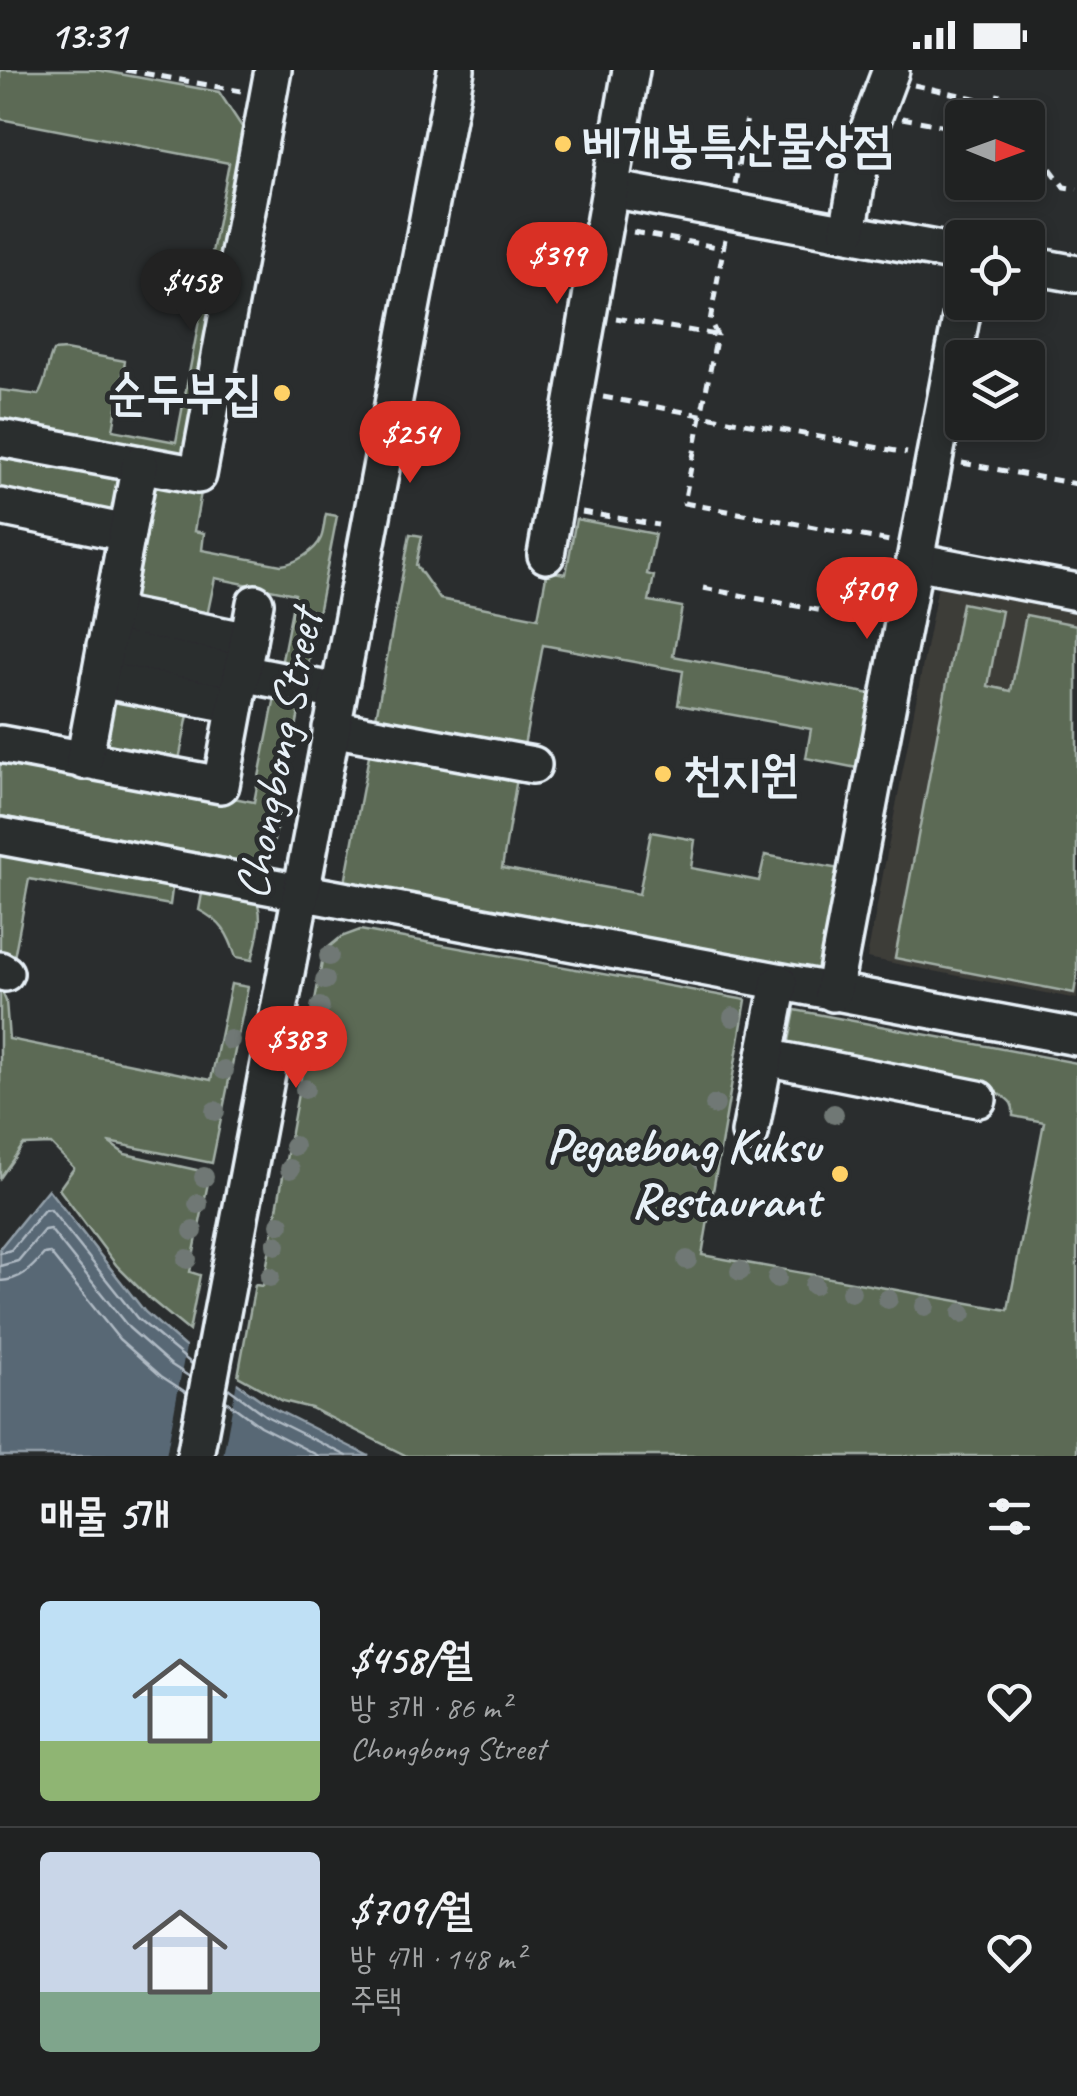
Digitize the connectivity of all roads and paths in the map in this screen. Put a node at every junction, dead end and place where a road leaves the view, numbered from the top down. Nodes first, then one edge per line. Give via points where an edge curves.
1 (126, 70) edge
2 (456, 70) edge
3 (632, 70) edge
4 (271, 83) edge
5 (884, 87) edge
6 (999, 94) dead end
7 (975, 100) edge
8 (997, 100) edge
9 (747, 118) dead end
10 (945, 120) edge
11 (1045, 161) edge
12 (611, 189) junction
13 (1077, 189) edge
14 (730, 210) junction
15 (630, 231) dead end
16 (848, 231) junction
17 (723, 248) junction
18 (945, 251) edge
19 (1045, 268) edge
20 (1077, 274) edge
21 (615, 318) dead end
22 (961, 320) edge
23 (717, 335) junction
24 (601, 396) dead end
25 (701, 415) junction
26 (0, 438) edge
27 (934, 458) junction
28 (140, 464) junction
29 (1077, 484) edge
30 (0, 506) edge
31 (554, 507) junction
32 (658, 525) dead end
33 (127, 533) junction
34 (916, 553) junction
35 (546, 555) dead end
36 (703, 588) dead end
37 (1077, 592) edge
38 (255, 603) dead end
39 (903, 626) junction
40 (105, 646) junction
41 (242, 673) junction
42 (338, 692) junction
43 (332, 728) junction
44 (0, 744) edge
45 (84, 761) junction
46 (533, 765) dead end
47 (0, 836) edge
48 (301, 891) junction
49 (780, 983) junction
50 (833, 993) junction
51 (1077, 1038) edge
52 (765, 1057) junction
53 (978, 1099) dead end
54 (750, 1133) dead end
55 (195, 1456) edge

1 - 4 path
2 - 42 street, Chongbong Street
3 - 12 street
4 - 28 street via 198,475
5 - 7 path
5 - 10 path
5 - 16 street via 864,142
6 - 8 path
9 - 14 path
11 - 13 path via 1064,187
12 - 14 street
12 - 31 street
14 - 16 street
14 - 17 path
15 - 17 path
16 - 18 street
17 - 23 path via 710,321
19 - 20 street
21 - 23 path
22 - 27 street
23 - 25 path
24 - 25 path
25 - 27 path
25 - 34 path via 684,503
26 - 28 street
27 - 29 path
27 - 34 street
28 - 33 street
30 - 33 street
31 - 32 path
31 - 35 street
33 - 40 street
34 - 37 street
34 - 39 street
36 - 39 path
38 - 41 street
39 - 50 street
40 - 41 street
40 - 41 street
40 - 45 street
41 - 42 street
41 - 45 street via 221,785
42 - 43 street, Chongbong Street
43 - 46 street
43 - 48 street, Chongbong Street
44 - 45 street
47 - 48 street
48 - 49 street
48 - 55 street, Chongbong Street
49 - 50 street
49 - 52 street
50 - 51 street
52 - 53 street
52 - 54 street

